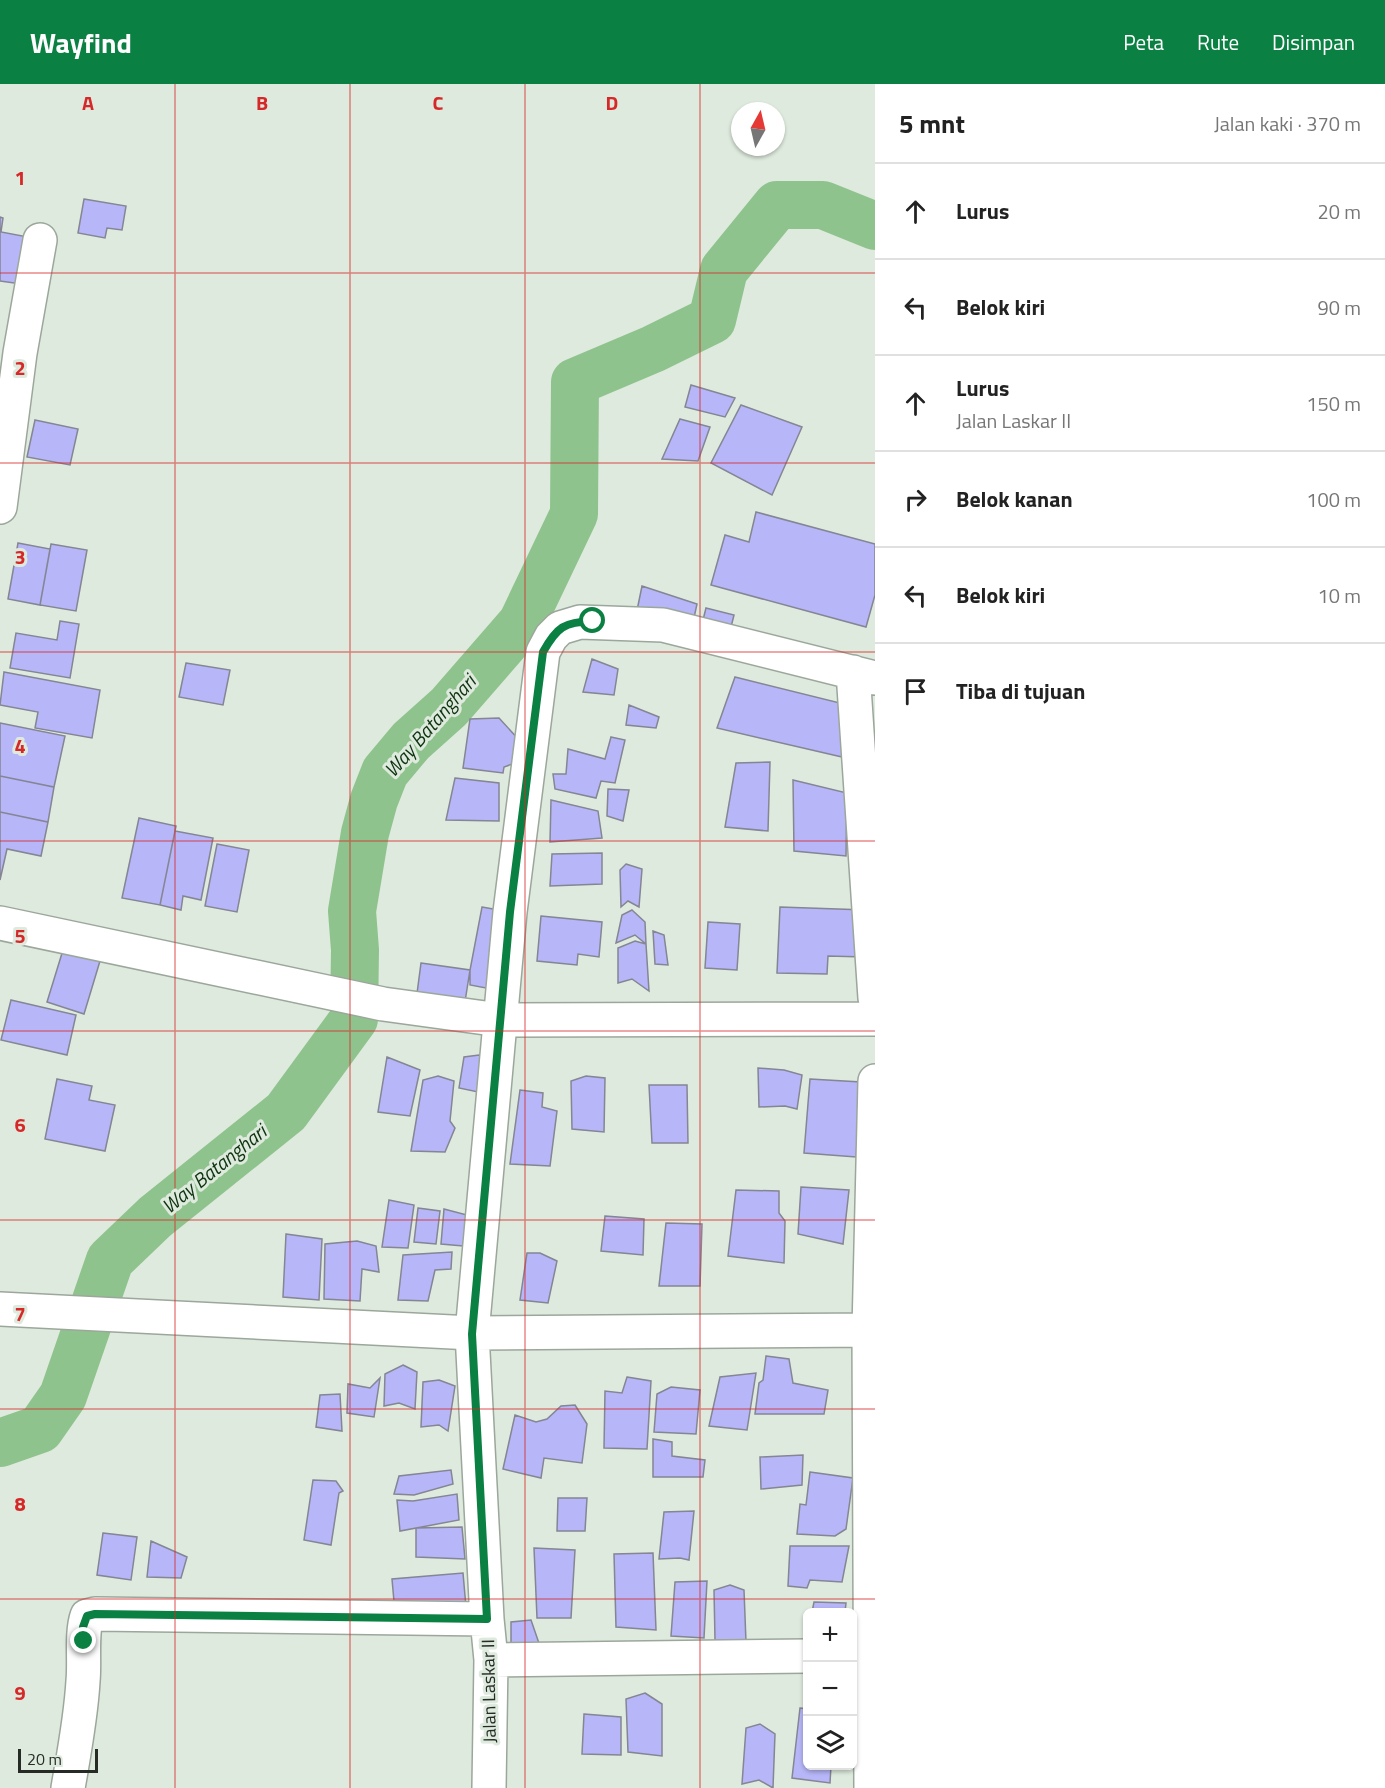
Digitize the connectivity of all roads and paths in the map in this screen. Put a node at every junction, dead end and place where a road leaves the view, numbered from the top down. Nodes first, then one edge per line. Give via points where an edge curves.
1 (40, 240) dead end
2 (0, 507) edge
3 (864, 675) edge
4 (0, 923) edge
5 (875, 998) edge
6 (875, 1019) edge
7 (500, 1020) junction
8 (875, 1081) edge
9 (0, 1309) edge
10 (872, 1330) edge
11 (472, 1334) junction
12 (487, 1619) junction
13 (803, 1656) edge
14 (866, 1656) edge
15 (491, 1660) junction
16 (68, 1788) edge
17 (489, 1788) edge
18 (871, 1788) edge

1 - 2 street
3 - 5 street
3 - 7 street, Jalan Laskar II via 663,625 593,621 560,628 543,652
4 - 7 street via 382,1004
6 - 7 street
7 - 11 street, Jalan Laskar II
8 - 10 street
9 - 11 street
10 - 11 street
10 - 14 street
11 - 12 street, Jalan Laskar II
12 - 15 street, Jalan Laskar II
12 - 16 street via 87,1616 83,1627 85,1657 80,1712
13 - 15 street
14 - 18 street
15 - 17 street, Jalan Laskar II

